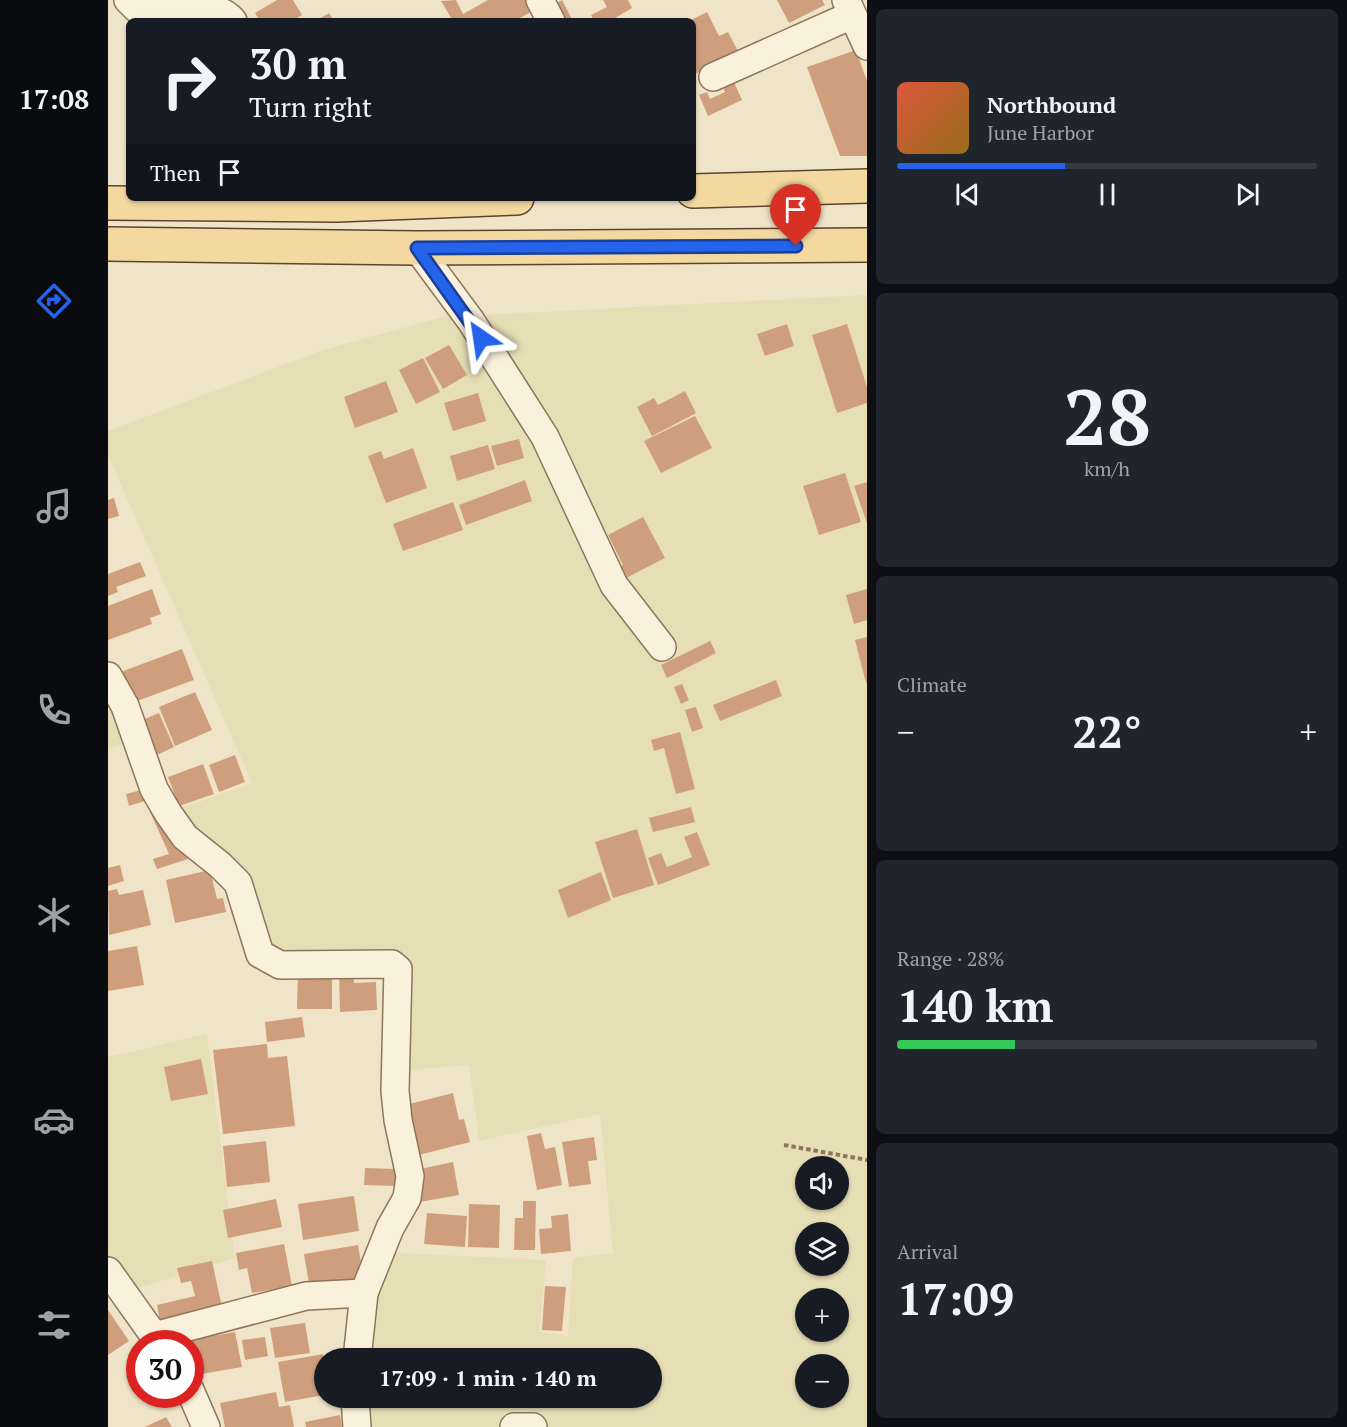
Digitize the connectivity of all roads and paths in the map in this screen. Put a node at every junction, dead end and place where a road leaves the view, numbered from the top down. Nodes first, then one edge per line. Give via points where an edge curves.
1 (128, 0) edge
2 (540, 0) edge
3 (849, 7) edge
4 (231, 18) edge
5 (549, 18) edge
6 (867, 46) edge
7 (712, 77) dead end
8 (867, 186) edge
9 (696, 191) edge
10 (335, 201) edge
11 (108, 202) edge
12 (108, 244) edge
13 (867, 245) edge
14 (417, 248) junction
15 (662, 647) dead end
16 (108, 676) edge
17 (784, 1145) dead end
18 (867, 1160) edge
19 (108, 1271) edge
20 (364, 1293) junction
21 (150, 1330) edge
22 (191, 1330) edge
23 (358, 1348) edge
24 (198, 1408) edge
25 (356, 1408) edge
26 (206, 1427) edge
27 (357, 1427) edge
28 (514, 1427) edge
29 (533, 1427) edge

1 - 4 street via 136,9 146,11 210,2 227,11
2 - 5 street
3 - 6 street
3 - 7 street
8 - 9 main road
10 - 11 main road
12 - 14 main road
13 - 14 main road
14 - 15 street via 471,321 545,437 614,585
16 - 20 street via 125,706 154,789 168,813 185,837 238,883 260,954 280,965 392,964 398,969 395,1091 410,1176 406,1198
17 - 18 path
19 - 21 street
20 - 22 street via 306,1296
20 - 23 street
24 - 26 street
25 - 27 street
28 - 29 street

